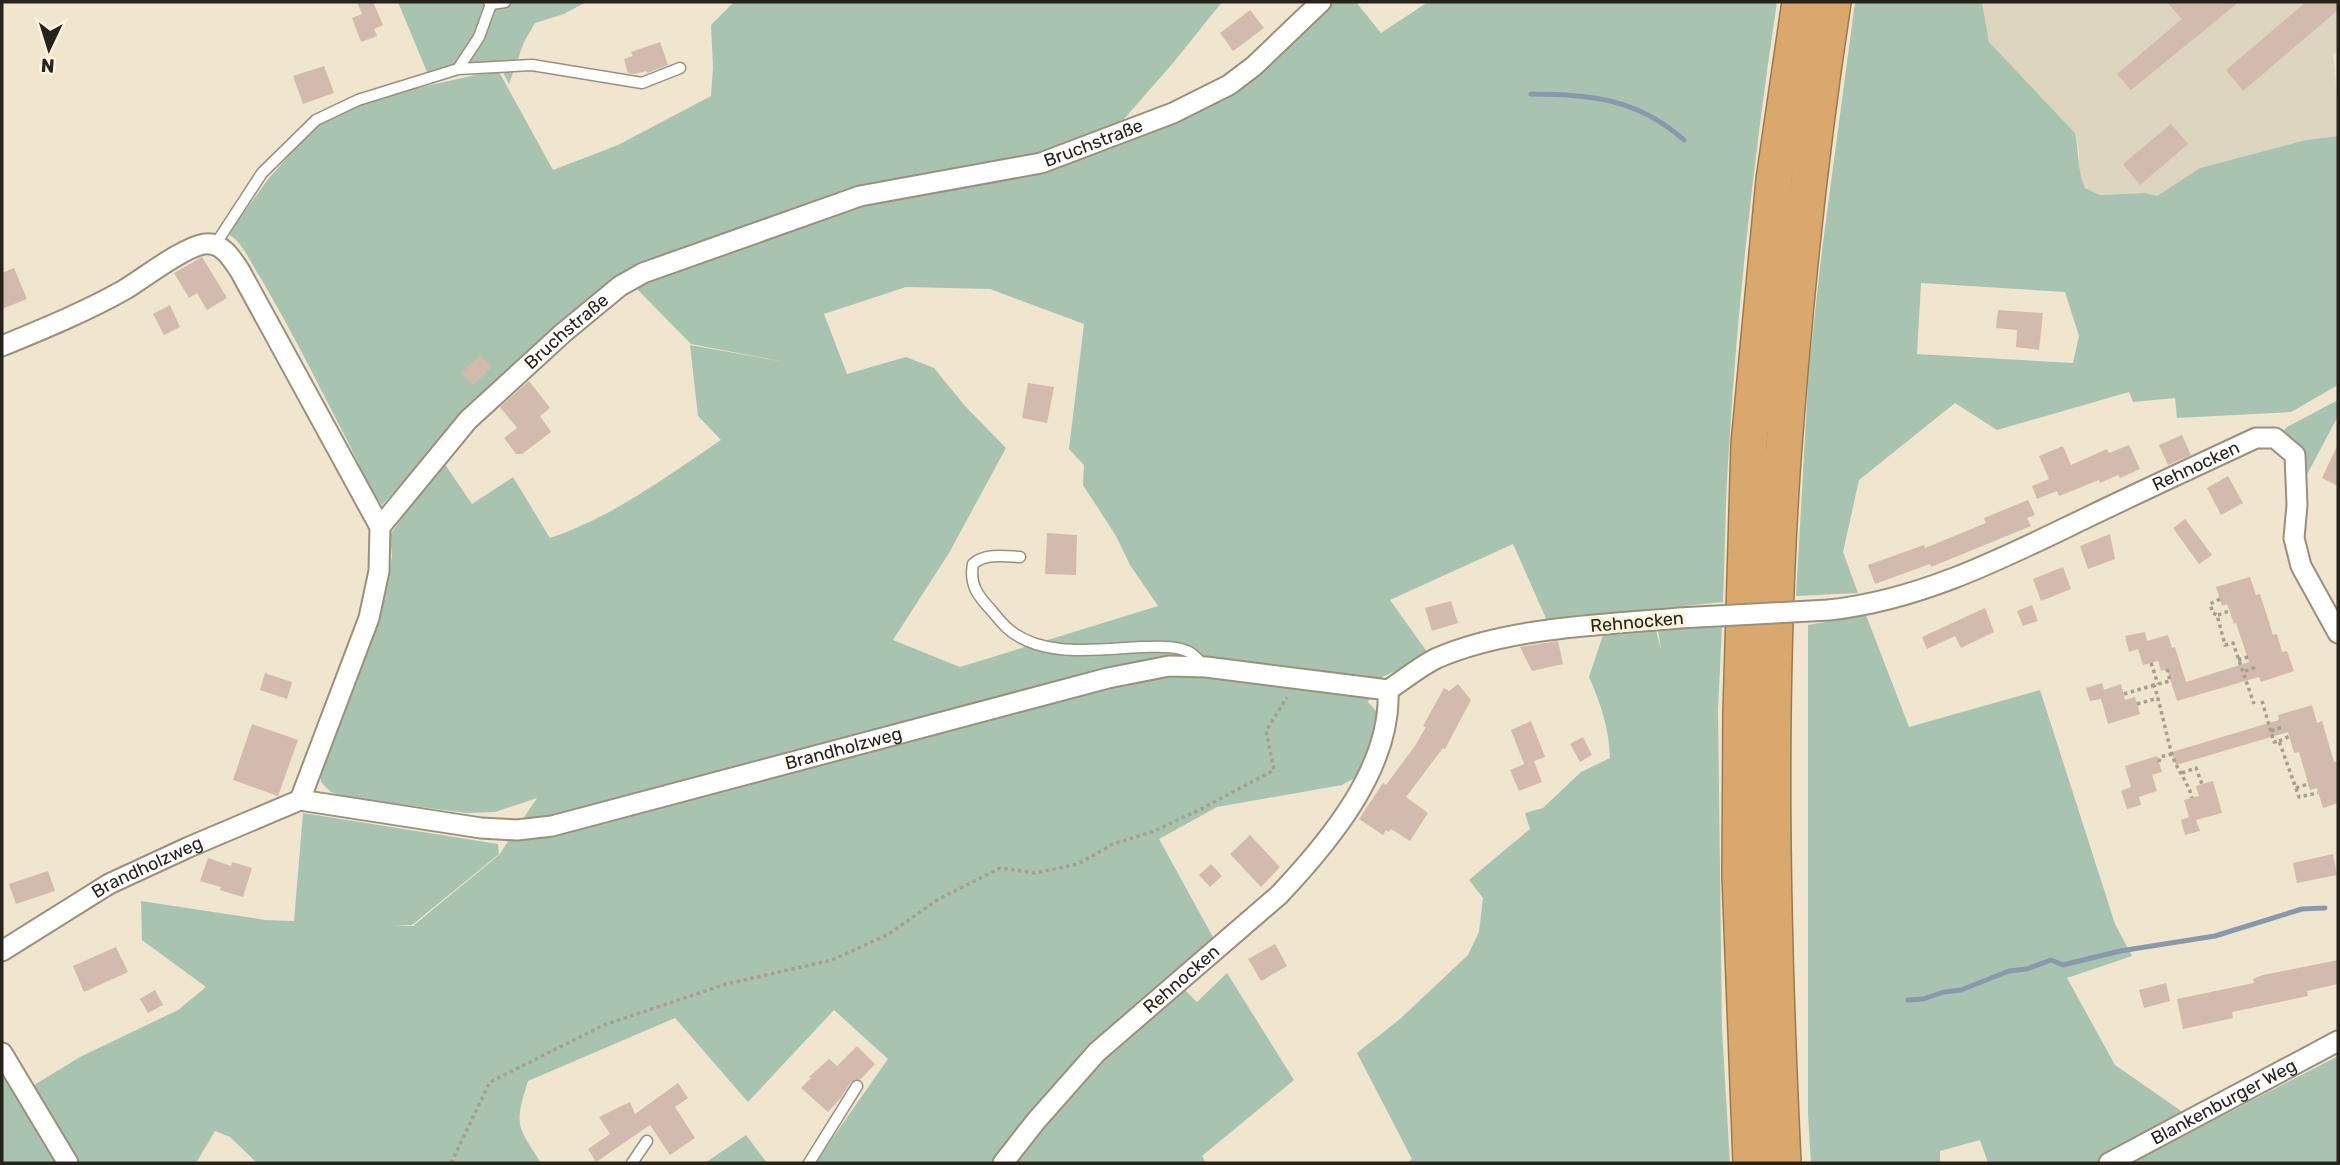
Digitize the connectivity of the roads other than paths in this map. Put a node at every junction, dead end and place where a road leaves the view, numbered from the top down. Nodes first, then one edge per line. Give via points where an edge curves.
1 (505, 2) edge
2 (1321, 2) edge
3 (1800, 2) edge
4 (1833, 2) edge
5 (490, 3) edge
6 (680, 68) dead end
7 (458, 69) junction
8 (215, 245) junction
9 (2, 346) edge
10 (380, 527) junction
11 (1020, 558) dead end
12 (2338, 634) edge
13 (1206, 667) junction
14 (1388, 690) junction
15 (300, 800) junction
16 (2, 951) edge
17 (2338, 1041) edge
18 (2, 1054) edge
19 (857, 1086) dead end
20 (647, 1141) dead end
21 (68, 1163) edge
22 (632, 1163) edge
23 (808, 1163) edge
24 (1003, 1163) edge
25 (1751, 1163) edge
26 (1783, 1163) edge
27 (2109, 1163) edge

1 - 5 lane
2 - 10 street, Bruchstraße via 1229,85 1173,113 1041,163 860,196 620,286 468,420
3 - 25 highway via 1774,180 1749,443 1740,875
4 - 26 highway via 1809,172 1782,473 1774,884
5 - 7 lane via 479,37
6 - 7 lane via 642,83 532,65
7 - 8 lane via 358,100 316,120 262,173
8 - 9 street via 204,244 75,315
8 - 10 street via 229,254 240,271
10 - 15 street via 379,570 369,618
11 - 13 lane via 978,559 972,580 980,598 1020,637 1074,649 1180,649
12 - 14 street, Rehnocken, bridge via 2301,566 2294,538 2295,455 2275,438 2256,438 1990,564 1929,588 1864,606 1566,629 1470,645 1434,660
13 - 14 street, Brandholzweg
13 - 15 street, Brandholzweg via 1169,666 1108,678 552,826 481,828
14 - 24 street, Rehnocken via 1389,712 1369,776 1304,868 1279,895 1097,1052
15 - 16 street, Brandholzweg via 109,884
17 - 27 street, Blankenburger Weg
18 - 21 street
19 - 23 lane
20 - 22 lane

